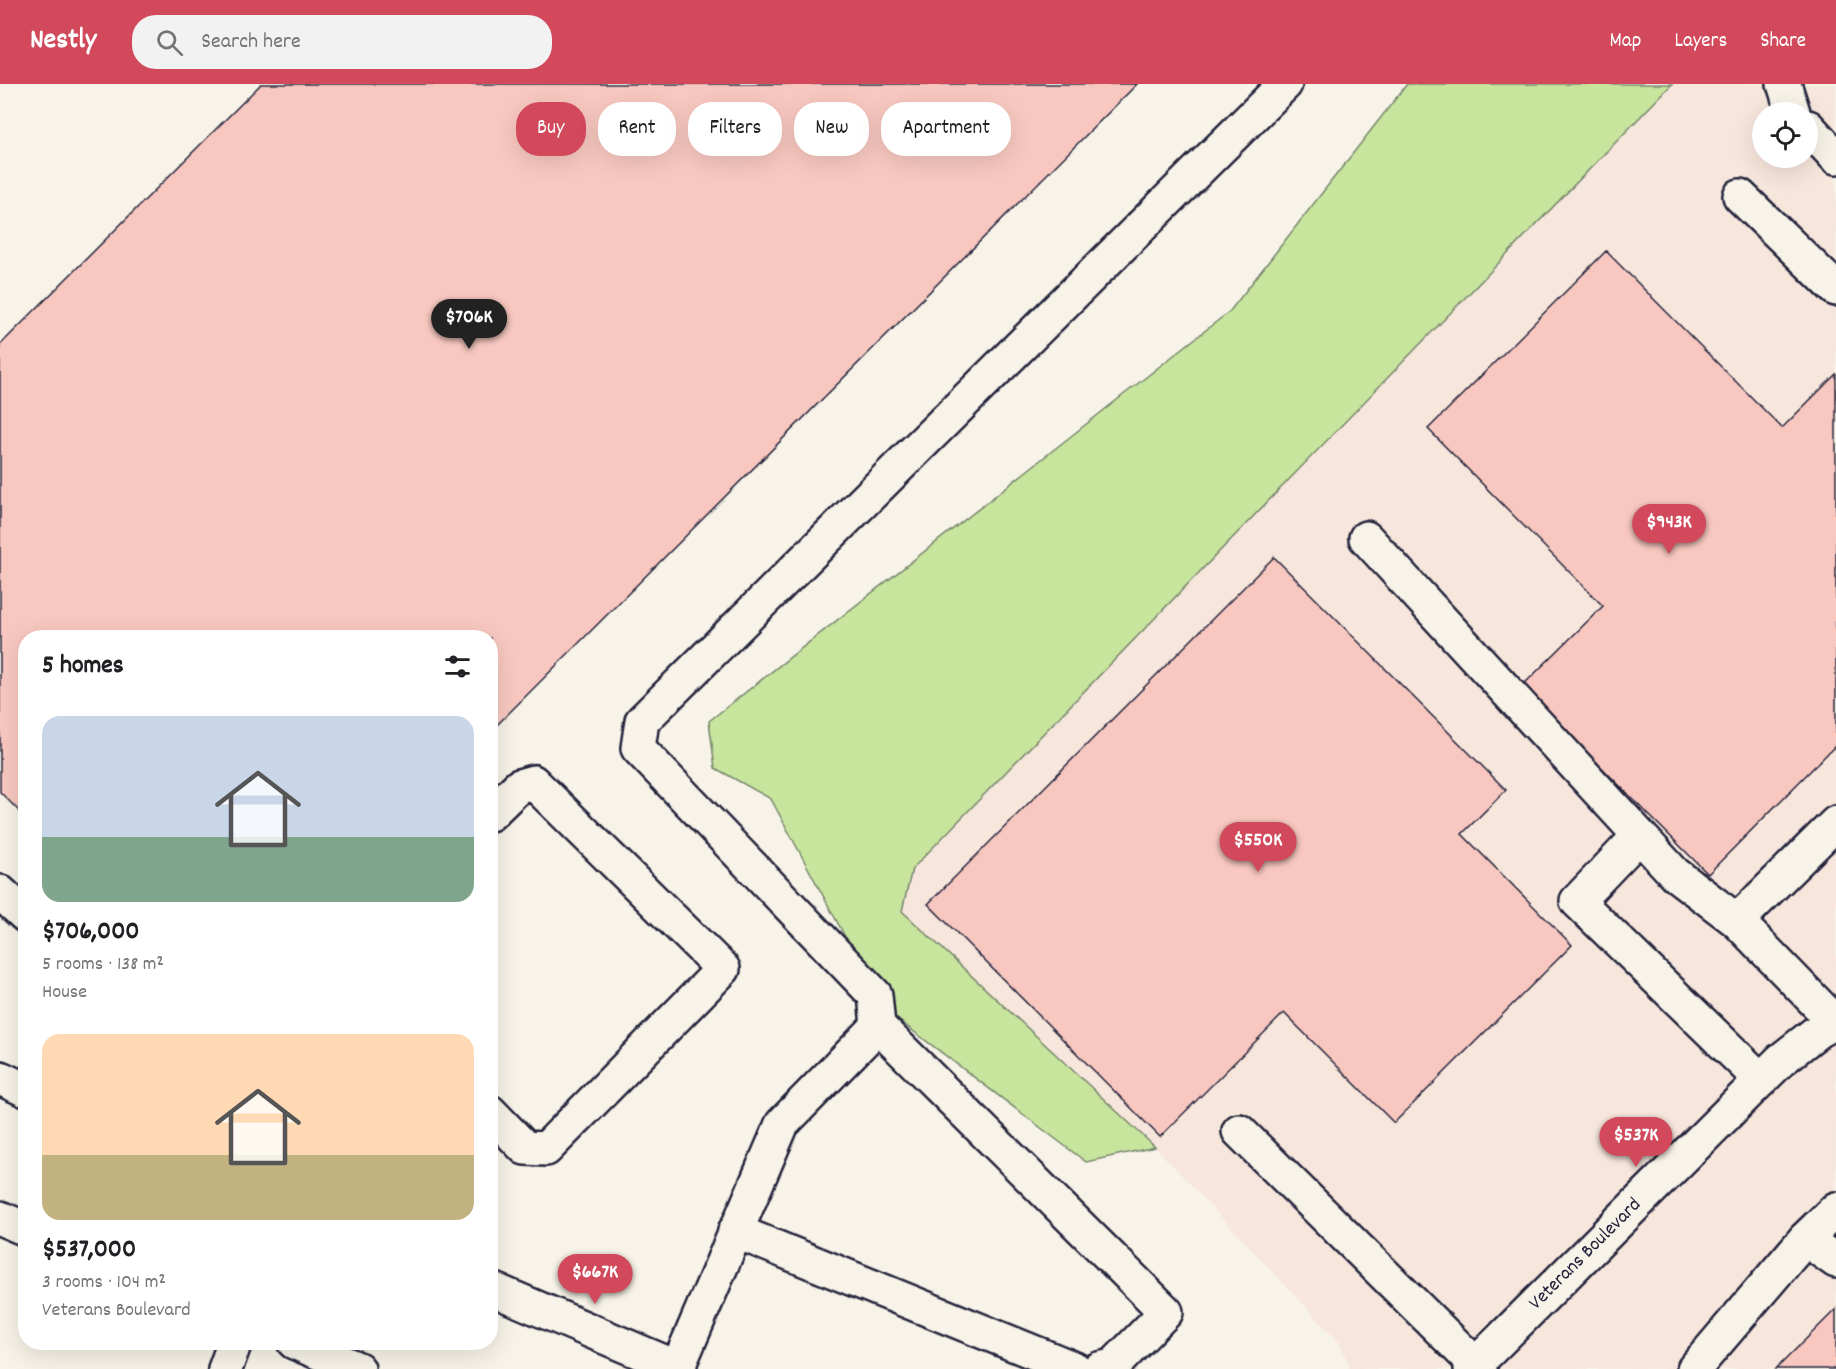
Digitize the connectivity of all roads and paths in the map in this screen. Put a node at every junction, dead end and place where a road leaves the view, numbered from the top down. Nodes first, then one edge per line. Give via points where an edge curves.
1 (1285, 84) edge
2 (1784, 84) edge
3 (1790, 102) edge
4 (1818, 138) edge
5 (1836, 157) edge
6 (1740, 196) dead end
7 (1836, 289) edge
8 (1366, 538) dead end
9 (498, 806) edge
10 (1836, 823) edge
11 (1639, 836) junction
12 (0, 892) edge
13 (18, 909) edge
14 (1737, 921) junction
15 (1836, 1022) edge
16 (878, 1026) junction
17 (0, 1078) edge
18 (1761, 1080) junction
19 (18, 1086) edge
20 (498, 1120) edge
21 (1239, 1131) dead end
22 (1836, 1209) edge
23 (0, 1218) edge
24 (18, 1226) edge
25 (735, 1231) junction
26 (1806, 1239) junction
27 (1836, 1261) edge
28 (498, 1291) edge
29 (232, 1350) edge
30 (313, 1350) edge
31 (1475, 1368) edge
32 (225, 1369) edge
33 (358, 1369) edge
34 (678, 1369) edge
35 (1075, 1369) edge
36 (1099, 1369) edge
37 (1694, 1369) edge

1 - 16 street via 642,721 638,748 875,995
2 - 3 street
4 - 5 street
6 - 7 street
8 - 11 street
9 - 20 street via 519,786 533,782 723,969 546,1149 525,1148
10 - 14 street
11 - 14 street via 1676,874
11 - 18 street via 1576,901
12 - 13 street
14 - 15 street
15 - 18 street, Veterans Boulevard via 1799,1044
16 - 25 street via 782,1124
16 - 36 street via 1166,1312 1113,1366
17 - 19 street
18 - 31 street, Veterans Boulevard
21 - 31 street
22 - 26 street
23 - 24 street
25 - 34 street
25 - 35 street
26 - 27 street
26 - 37 street
28 - 34 street
29 - 32 street
30 - 33 street

